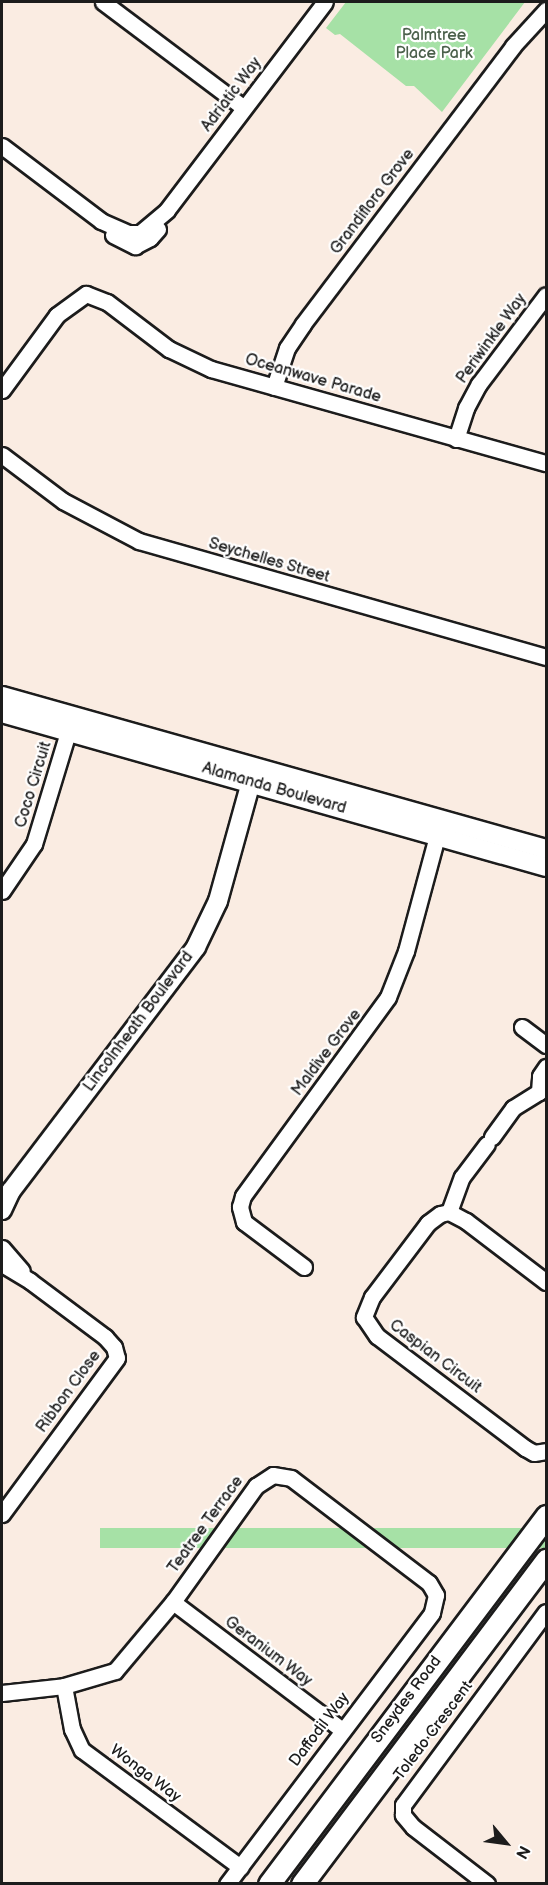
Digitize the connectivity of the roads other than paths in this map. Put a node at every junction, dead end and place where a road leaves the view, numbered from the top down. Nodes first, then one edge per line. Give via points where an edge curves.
1 (103, 2) edge
2 (325, 2) edge
3 (541, 2) edge
4 (546, 10) edge
5 (513, 46) junction
6 (244, 108) junction
7 (2, 146) edge
8 (546, 295) edge
9 (7, 371) edge
10 (274, 387) junction
11 (2, 390) edge
12 (456, 439) junction
13 (2, 455) edge
14 (546, 464) edge
15 (546, 657) edge
16 (2, 696) edge
17 (2, 713) edge
18 (71, 724) junction
19 (253, 775) junction
20 (439, 828) junction
21 (546, 849) edge
22 (546, 867) edge
23 (2, 891) edge
24 (522, 1027) dead end
25 (546, 1045) edge
26 (546, 1067) edge
27 (542, 1096) edge
28 (6, 1195) edge
29 (2, 1210) edge
30 (448, 1212) junction
31 (2, 1248) edge
32 (2, 1264) edge
33 (304, 1267) dead end
34 (30, 1281) junction
35 (546, 1282) edge
36 (546, 1451) edge
37 (2, 1514) edge
38 (546, 1516) edge
39 (546, 1560) edge
40 (436, 1595) joint
41 (173, 1602) junction
42 (546, 1612) edge
43 (64, 1686) junction
44 (2, 1693) edge
45 (342, 1730) junction
46 (240, 1867) junction
47 (227, 1884) edge
48 (269, 1884) edge
49 (302, 1884) edge
50 (487, 1884) edge

1 - 6 street
2 - 6 street, Adriatic Way
3 - 5 street, Grandiflora Grove via 527,18
4 - 5 street, Grandiflora Grove
5 - 10 street, Grandiflora Grove via 303,324 287,348
6 - 7 street, Adriatic Way via 167,210 134,240 101,221
8 - 12 street, Periwinkle Way via 472,396
9 - 10 street, Oceanwave Parade via 57,315 86,294 107,302 179,355
9 - 11 street
10 - 12 street, Oceanwave Parade
12 - 14 street, Oceanwave Parade
13 - 15 street, Seychelles Street via 63,501 139,541
16 - 18 street, Alamanda Boulevard
17 - 18 street, Alamanda Boulevard
18 - 19 street, Alamanda Boulevard
18 - 23 street, Coco Circuit via 34,843
19 - 20 street, Alamanda Boulevard
19 - 28 street, Lincolnheath Boulevard via 218,901 196,947
20 - 21 street, Alamanda Boulevard
20 - 22 street, Alamanda Boulevard
20 - 33 street, Maldive Grove via 406,951 388,998 243,1196 240,1207 244,1222
24 - 25 street
26 - 27 street via 540,1076
27 - 30 street via 513,1108 462,1177
28 - 29 street, Lincolnheath Boulevard
30 - 35 street via 466,1221
30 - 36 street, Caspian Circuit via 428,1223 372,1297 365,1308 366,1324 525,1448 534,1453
31 - 34 street, Ribbon Close
32 - 34 street, Ribbon Close
34 - 37 street, Ribbon Close via 105,1337 117,1358
38 - 48 main road, Sneydes Road
39 - 49 main road, Sneydes Road
40 - 41 street, Teatree Terrace via 429,1583 291,1478 281,1475 265,1478 256,1486
40 - 45 street, Daffodil Way via 432,1613
41 - 43 street, Teatree Terrace via 115,1671
41 - 45 street, Geranium Way
42 - 50 street, Toledo Crescent via 403,1805 403,1815 413,1827
43 - 44 street, Teatree Terrace
43 - 46 street, Wonga Way via 72,1729 82,1750
45 - 46 street, Daffodil Way
46 - 47 street, Daffodil Way

